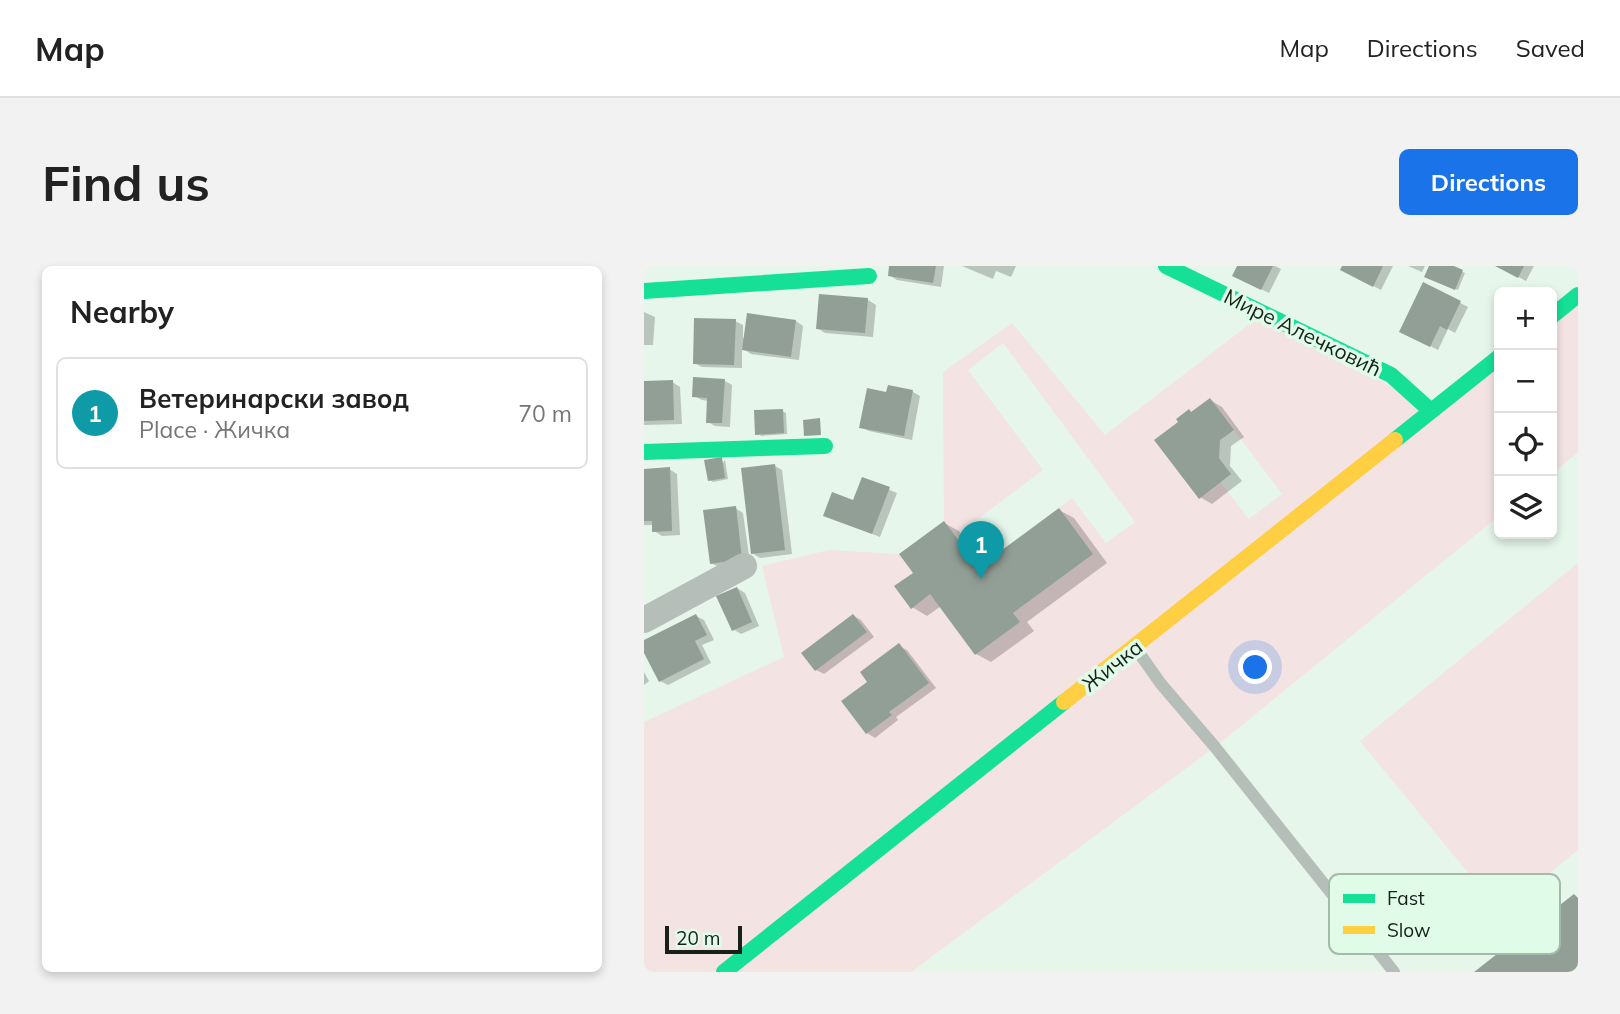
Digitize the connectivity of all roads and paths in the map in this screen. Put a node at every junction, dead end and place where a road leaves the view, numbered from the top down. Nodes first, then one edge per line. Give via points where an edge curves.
1 (1166, 266) edge
2 (869, 276) dead end
3 (644, 291) edge
4 (1578, 295) edge
5 (1557, 312) edge
6 (1494, 361) edge
7 (1431, 411) junction
8 (825, 446) dead end
9 (644, 452) edge
10 (744, 566) dead end
11 (644, 620) edge
12 (1134, 646) junction
13 (1329, 890) edge
14 (1380, 954) edge
15 (724, 972) edge
16 (1394, 972) edge

1 - 7 main road, Мире Алечковић via 1391,375
2 - 3 main road
4 - 5 main road
6 - 7 main road, Жичка
7 - 12 main road, Жичка
8 - 9 main road
10 - 11 street
12 - 13 lane
12 - 15 main road, Жичка
14 - 16 lane

